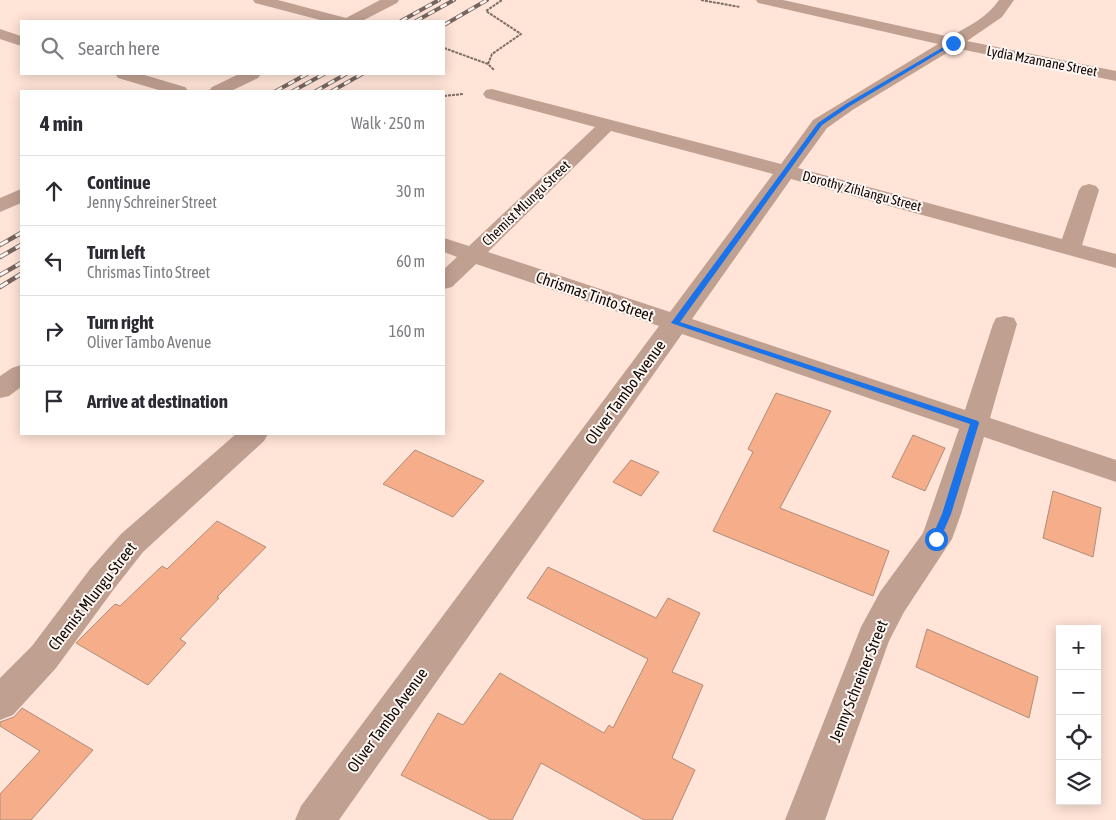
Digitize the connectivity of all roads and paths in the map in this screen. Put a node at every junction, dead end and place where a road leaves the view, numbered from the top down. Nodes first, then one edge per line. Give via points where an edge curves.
1 (260, 0) edge
2 (392, 0) edge
3 (502, 0) edge
4 (763, 0) edge
5 (1007, 0) edge
6 (337, 20) edge
7 (354, 20) edge
8 (0, 34) edge
9 (20, 41) edge
10 (953, 43) junction
11 (0, 48) edge
12 (445, 48) edge
13 (488, 64) junction
14 (127, 75) edge
15 (250, 75) edge
16 (1116, 76) edge
17 (176, 90) edge
18 (220, 90) edge
19 (492, 94) joint
20 (608, 124) junction
21 (786, 171) junction
22 (1088, 190) dead end
23 (20, 196) edge
24 (0, 206) edge
25 (445, 245) edge
26 (1070, 248) junction
27 (472, 254) junction
28 (1116, 261) edge
29 (445, 281) edge
30 (675, 323) junction
31 (1005, 324) dead end
32 (20, 375) edge
33 (0, 389) edge
34 (975, 423) junction
35 (253, 435) edge
36 (1116, 471) edge
37 (0, 703) edge
38 (315, 820) edge
39 (805, 820) edge

1 - 6 street
2 - 7 street
3 - 13 path via 486,11 521,34 492,54
4 - 10 street, Lydia Mzamane Street via 834,11
5 - 10 street, Oliver Tambo Avenue via 997,14
8 - 9 street
9 - 11 street
10 - 16 street, Lydia Mzamane Street
10 - 21 street, Oliver Tambo Avenue via 834,113 810,136
12 - 13 path
13 - 19 path via 502,78
14 - 17 street
15 - 18 street
19 - 20 street, Dorothy Zihlangu Street
20 - 21 street, Dorothy Zihlangu Street
20 - 27 street, Chemist Mlungu Street
21 - 26 street, Dorothy Zihlangu Street
21 - 30 street, Oliver Tambo Avenue
22 - 26 street
23 - 24 street
25 - 27 street, Chrismas Tinto Street
26 - 28 street, Dorothy Zihlangu Street
27 - 29 street, Chemist Mlungu Street
27 - 30 street, Chrismas Tinto Street
30 - 34 street, Chrismas Tinto Street
30 - 38 street, Oliver Tambo Avenue
31 - 34 street, Jenny Schreiner Street
32 - 33 street
34 - 36 street, Chrismas Tinto Street
34 - 39 street, Jenny Schreiner Street via 936,539 892,602 872,638
35 - 37 street, Chemist Mlungu Street via 132,543 44,657

